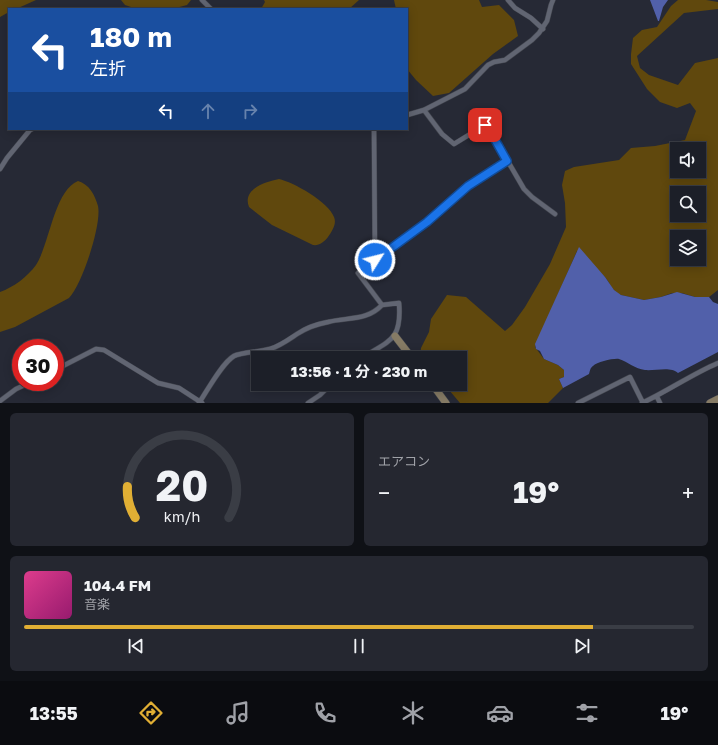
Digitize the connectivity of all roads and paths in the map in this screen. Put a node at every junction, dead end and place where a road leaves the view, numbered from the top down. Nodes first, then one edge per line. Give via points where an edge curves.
1 (202, 0) edge
2 (508, 0) edge
3 (553, 0) edge
4 (210, 8) edge
5 (543, 29) junction
6 (424, 110) junction
7 (408, 115) edge
8 (30, 130) edge
9 (374, 130) edge
10 (507, 161) junction
11 (0, 169) edge
12 (555, 214) dead end
13 (375, 260) junction
14 (382, 305) junction
15 (395, 336) junction
16 (372, 351) edge
17 (407, 351) edge
18 (718, 363) edge
19 (64, 365) edge
20 (13, 391) edge
21 (324, 391) edge
22 (437, 391) edge
23 (657, 397) junction
24 (718, 399) edge
25 (0, 401) edge
26 (201, 403) edge
27 (308, 403) edge
28 (446, 403) edge
29 (578, 403) edge
30 (642, 403) edge
31 (660, 403) edge
32 (710, 403) edge

1 - 4 street
2 - 5 street
3 - 5 street
5 - 6 street via 513,55 488,65 465,89
6 - 7 street
6 - 10 street via 442,134 454,144 485,125
8 - 11 street
9 - 13 street
10 - 12 street via 524,189
10 - 13 street via 468,186 427,222
13 - 14 street via 358,273
14 - 15 street via 399,303 399,325
14 - 26 street via 366,316 329,321 310,327 270,349 234,356 226,363
15 - 16 street
15 - 17 street
18 - 23 street
19 - 26 street via 96,349 104,350 158,383 179,388
20 - 25 street
21 - 27 street
22 - 28 street
23 - 30 street
23 - 31 street
24 - 32 street
29 - 30 street via 630,377

